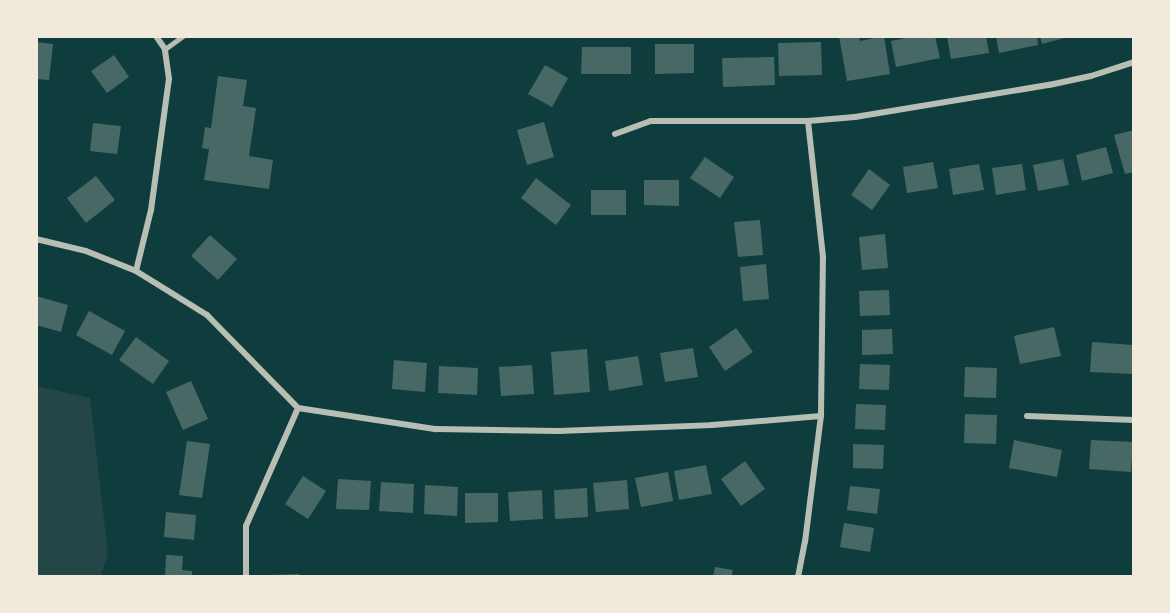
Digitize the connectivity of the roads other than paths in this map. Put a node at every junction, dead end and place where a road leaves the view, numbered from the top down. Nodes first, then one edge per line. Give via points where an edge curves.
1 (156, 36) edge
2 (183, 36) edge
3 (165, 49) junction
4 (1134, 62) edge
5 (808, 122) junction
6 (615, 134) dead end
7 (36, 238) edge
8 (136, 271) junction
9 (298, 408) junction
10 (821, 416) junction
11 (1028, 416) dead end
12 (1134, 420) edge
13 (246, 577) edge
14 (798, 577) edge

1 - 3 street
2 - 3 lane
3 - 8 street via 169,79 151,210
4 - 5 street via 1049,85
5 - 6 street via 651,121
5 - 10 street via 823,257
7 - 8 street via 86,251
8 - 9 street via 207,315
9 - 10 street via 435,429 526,431 712,425
9 - 13 street via 246,526
10 - 14 street
11 - 12 street

